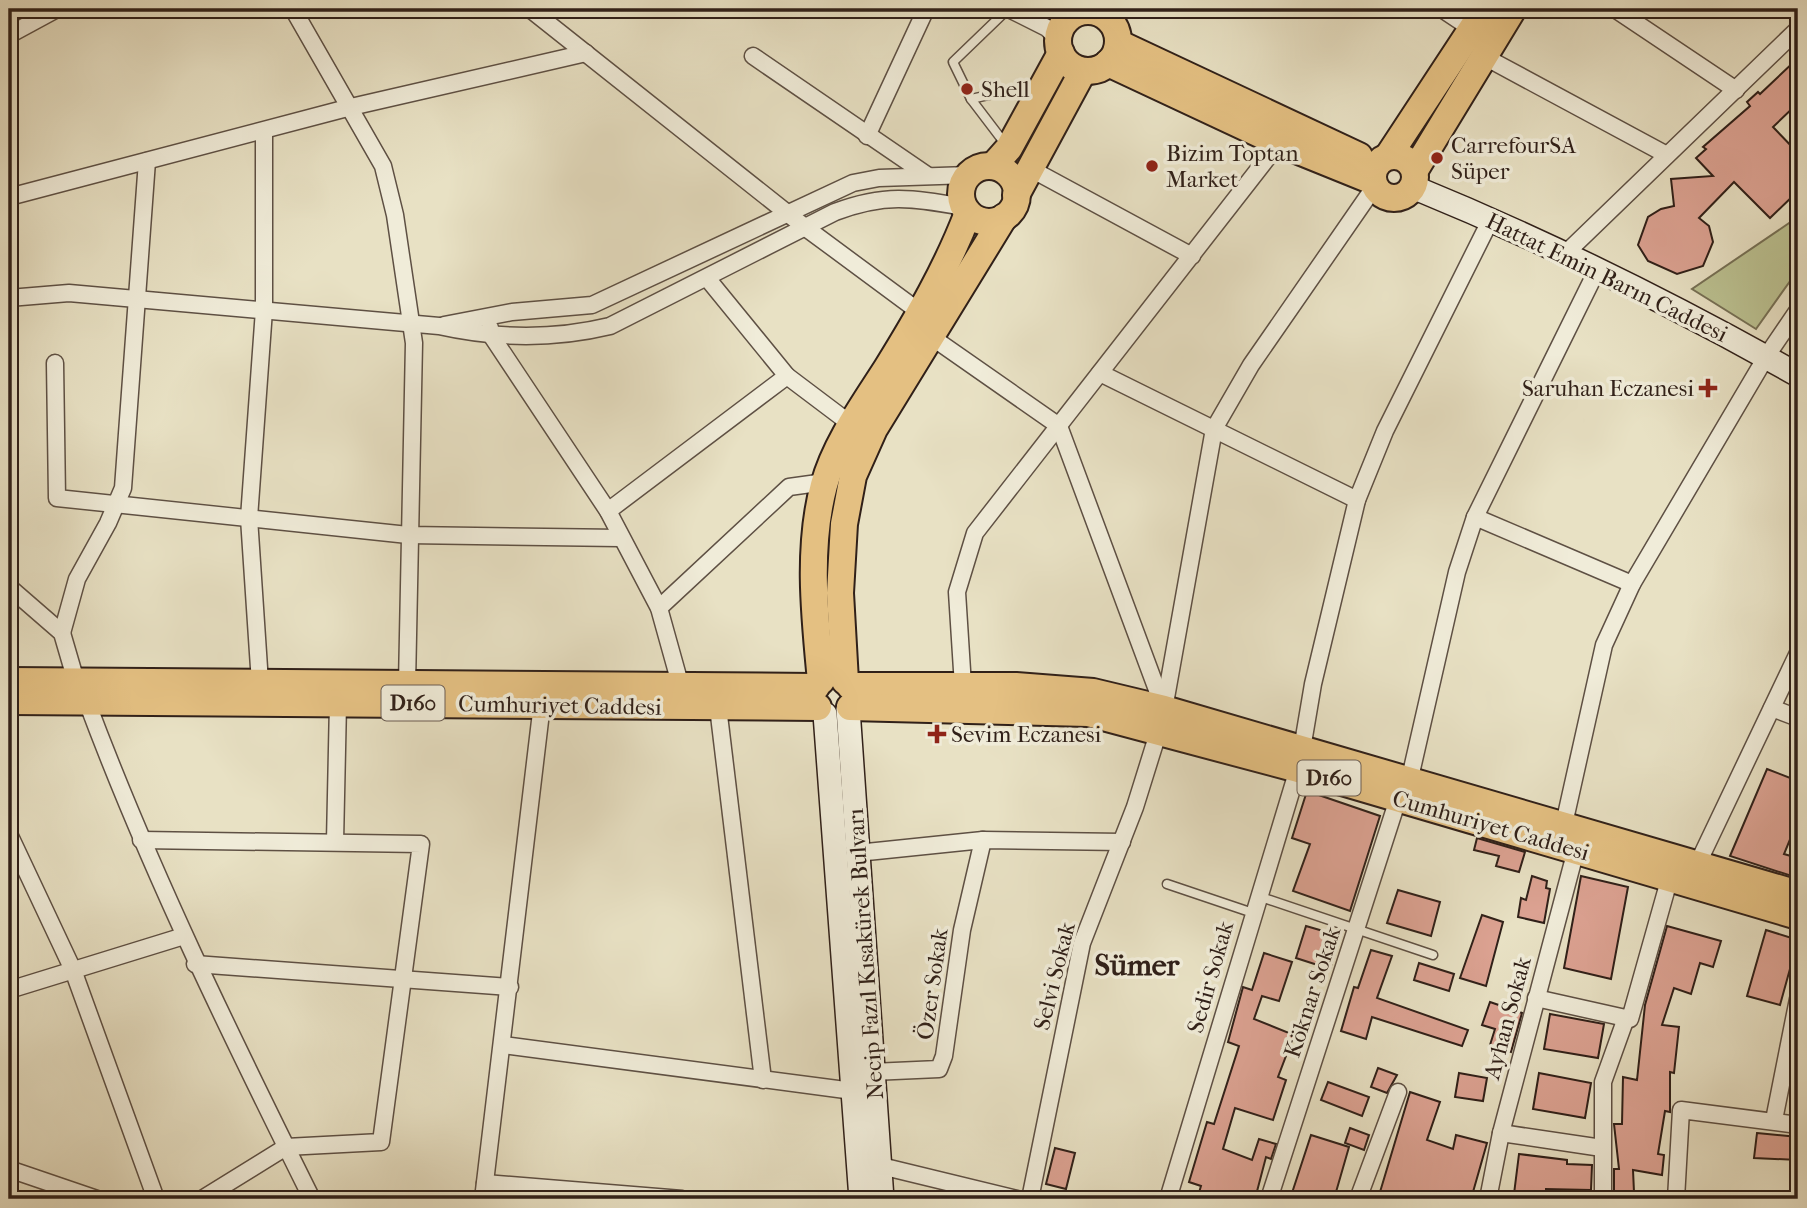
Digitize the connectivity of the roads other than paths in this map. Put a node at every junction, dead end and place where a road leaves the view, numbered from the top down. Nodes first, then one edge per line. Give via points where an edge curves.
1 (57, 9) edge
2 (293, 9) edge
3 (530, 9) edge
4 (926, 9) edge
5 (1008, 9) edge
6 (1442, 9) edge
7 (1513, 9) edge
8 (1615, 9) edge
9 (1478, 19) edge
10 (1096, 28) edge
11 (1798, 29) edge
12 (9, 35) edge
13 (1060, 47) junction
14 (586, 53) junction
15 (753, 56) dead end
16 (1483, 56) junction
17 (1047, 82) junction
18 (1736, 90) junction
19 (971, 99) junction
20 (351, 107) junction
21 (264, 132) junction
22 (867, 136) junction
23 (1279, 143) junction
24 (1667, 155) junction
25 (146, 161) junction
26 (990, 163) junction
27 (1031, 169) junction
28 (1379, 172) junction
29 (927, 175) junction
30 (1414, 178) junction
31 (9, 197) edge
32 (1010, 206) junction
33 (966, 210) junction
34 (788, 211) junction
35 (1491, 219) junction
36 (806, 228) junction
37 (1564, 254) junction
38 (1192, 256) junction
39 (1597, 270) junction
40 (707, 278) junction
41 (9, 298) edge
42 (136, 298) junction
43 (264, 310) junction
44 (1798, 310) edge
45 (921, 313) junction
46 (490, 316) junction
47 (411, 323) junction
48 (439, 326) junction
49 (491, 335) junction
50 (933, 338) junction
51 (1766, 357) junction
52 (55, 363) dead end
53 (1100, 373) junction
54 (1798, 375) edge
55 (787, 376) junction
56 (852, 425) junction
57 (1059, 426) junction
58 (1214, 429) junction
59 (825, 482) junction
60 (1357, 500) junction
61 (116, 505) junction
62 (608, 511) junction
63 (1475, 517) junction
64 (249, 518) junction
65 (408, 535) junction
66 (620, 538) junction
67 (1632, 584) junction
68 (9, 587) edge
69 (659, 608) junction
70 (62, 633) junction
71 (1798, 653) edge
72 (9, 681) edge
73 (260, 683) junction
74 (407, 684) junction
75 (963, 686) junction
76 (681, 687) junction
77 (82, 692) junction
78 (834, 696) junction
79 (9, 701) edge
80 (338, 703) junction
81 (542, 704) junction
82 (718, 708) junction
83 (1772, 708) junction
84 (1798, 718) edge
85 (1161, 719) junction
86 (1300, 759) junction
87 (1404, 790) junction
88 (1564, 824) junction
89 (9, 834) edge
90 (141, 840) junction
91 (983, 840) junction
92 (335, 842) junction
93 (1122, 842) junction
94 (1576, 850) junction
95 (857, 853) junction
96 (1698, 863) junction
97 (1670, 877) junction
98 (1167, 884) dead end
99 (1798, 894) edge
100 (1258, 896) junction
101 (1253, 913) junction
102 (1798, 916) edge
103 (1356, 930) junction
104 (184, 936) junction
105 (1433, 955) dead end
106 (195, 964) junction
107 (73, 970) junction
108 (401, 977) junction
109 (510, 987) junction
110 (9, 990) edge
111 (1536, 999) junction
112 (1798, 999) edge
113 (1626, 1018) junction
114 (503, 1045) junction
115 (873, 1072) junction
116 (763, 1080) junction
117 (853, 1091) junction
118 (1398, 1092) dead end
119 (1774, 1120) junction
120 (1798, 1125) edge
121 (1500, 1133) junction
122 (286, 1147) junction
123 (1602, 1147) junction
124 (881, 1166) junction
125 (9, 1169) edge
126 (484, 1191) edge
127 (97, 1199) edge
128 (156, 1199) edge
129 (202, 1199) edge
130 (313, 1199) edge
131 (682, 1199) edge
132 (861, 1199) edge
133 (882, 1199) edge
134 (1017, 1199) edge
135 (1030, 1199) edge
136 (1168, 1199) edge
137 (1269, 1199) edge
138 (1359, 1199) edge
139 (1488, 1199) edge
140 (1603, 1199) edge
141 (1676, 1199) edge

1 - 12 street
2 - 20 street
3 - 14 street
4 - 22 street
5 - 13 street via 1047,28
5 - 19 lane via 953,62
6 - 9 street
7 - 16 main road
8 - 18 street
9 - 28 main road
10 - 13 main road via 1065,23
10 - 13 main road via 1074,68
10 - 23 main road
10 - 27 main road, Necip Fazıl Kısakürek Bulvarı
10 - 28 main road
11 - 18 street
13 - 17 main road
14 - 20 street
14 - 34 street
15 - 22 street
16 - 24 street
16 - 30 main road
17 - 19 lane
17 - 26 main road
18 - 24 street
19 - 26 lane
20 - 21 street
20 - 47 street via 383,166
21 - 25 street
21 - 43 street
22 - 29 street
23 - 28 main road
23 - 38 street
24 - 37 street
25 - 31 street
25 - 42 street
26 - 29 street
26 - 32 main road via 1009,174
26 - 33 main road via 961,191
27 - 32 main road, Necip Fazıl Kısakürek Bulvarı
27 - 38 street
28 - 30 main road via 1402,156
28 - 30 main road via 1383,195 1396,198
28 - 58 street, Selvi Sokak
29 - 34 street via 853,183
30 - 35 main road, Hattat Emin Barın Caddesi
32 - 33 main road via 987,221
32 - 50 main road, Necip Fazıl Kısakürek Bulvarı
33 - 36 street via 918,199 866,201
33 - 45 main road, Necip Fazıl Kısakürek Bulvarı via 953,250
34 - 36 street
34 - 46 street via 592,305
35 - 37 main road, Hattat Emin Barın Caddesi
35 - 60 street, Sedir Sokak via 1385,431
36 - 40 street
36 - 45 street
37 - 39 main road, Hattat Emin Barın Caddesi
38 - 53 street
39 - 51 main road, Hattat Emin Barın Caddesi
39 - 63 street, Köknar Sokak
40 - 49 street via 610,326 573,335
40 - 55 street
41 - 42 street via 69,293
42 - 43 street
42 - 61 street via 123,488
43 - 47 street
43 - 64 street
44 - 51 street
45 - 56 main road, Necip Fazıl Kısakürek Bulvarı
46 - 48 street
46 - 49 street
47 - 48 street
47 - 65 street
48 - 49 street
49 - 62 street
50 - 57 street
50 - 78 main road, Necip Fazıl Kısakürek Bulvarı via 874,429 853,476 844,524
51 - 54 main road, Hattat Emin Barın Caddesi
51 - 67 street
52 - 61 street via 57,498
53 - 57 street
53 - 58 street
55 - 56 street
55 - 62 street
56 - 59 main road, Necip Fazıl Kısakürek Bulvarı
57 - 75 street via 975,533 957,592
57 - 85 street
58 - 60 street
58 - 85 street, Selvi Sokak
59 - 69 street via 789,487
59 - 78 main road, Necip Fazıl Kısakürek Bulvarı via 816,517 814,612
60 - 86 street, Sedir Sokak
61 - 64 street
61 - 70 street via 78,579
62 - 66 street
63 - 67 street
63 - 87 street, Köknar Sokak via 1457,572
64 - 65 street
64 - 73 street
65 - 66 street
65 - 74 street
66 - 69 street
67 - 88 street via 1604,645
68 - 70 street
69 - 76 street
70 - 77 street
71 - 83 street
72 - 77 main road, Cumhuriyet Caddesi / D160
73 - 74 main road, Cumhuriyet Caddesi / D160
73 - 77 main road, Cumhuriyet Caddesi / D160
74 - 76 main road, Cumhuriyet Caddesi / D160
75 - 78 main road, Cumhuriyet Caddesi / D160
75 - 85 main road, Cumhuriyet Caddesi / D160 via 1093,692
76 - 78 main road, Cumhuriyet Caddesi / D160
77 - 79 main road, Cumhuriyet Caddesi / D160
77 - 80 main road, Cumhuriyet Caddesi / D160
77 - 90 street
78 - 82 main road, Cumhuriyet Caddesi / D160
78 - 85 main road, Cumhuriyet Caddesi / D160
78 - 95 main road, Necip Fazıl Kısakürek Bulvarı
78 - 117 main road, Necip Fazıl Kısakürek Bulvarı
80 - 81 main road, Cumhuriyet Caddesi / D160
80 - 92 street
81 - 82 main road, Cumhuriyet Caddesi / D160
81 - 109 street
82 - 116 street
83 - 84 street
83 - 96 street
85 - 86 main road, Cumhuriyet Caddesi / D160
85 - 93 street, Selvi Sokak
86 - 87 main road, Cumhuriyet Caddesi / D160
86 - 100 street, Sedir Sokak
87 - 88 main road, Cumhuriyet Caddesi / D160
87 - 94 main road, Cumhuriyet Caddesi / D160
87 - 103 street, Köknar Sokak
88 - 96 main road, Cumhuriyet Caddesi / D160
89 - 107 street
90 - 92 street
90 - 104 street
91 - 93 street
91 - 95 street
91 - 115 street, Özer Sokak via 962,930 939,1069
92 - 108 street via 421,844
93 - 135 street, Selvi Sokak via 1082,943
94 - 97 main road, Cumhuriyet Caddesi / D160
94 - 111 street, Ayhan Sokak
95 - 115 main road, Necip Fazıl Kısakürek Bulvarı
96 - 99 main road, Cumhuriyet Caddesi
97 - 102 main road, Cumhuriyet Caddesi / D160
97 - 113 street via 1630,1019
98 - 101 lane
100 - 101 street, Sedir Sokak
100 - 103 lane
101 - 136 street, Sedir Sokak
103 - 105 lane
103 - 137 street, Köknar Sokak
104 - 106 street
104 - 107 street
106 - 108 street
106 - 122 street
107 - 110 street
107 - 128 street
108 - 109 street
108 - 122 street via 381,1142
109 - 114 street
111 - 113 street
111 - 121 street, Ayhan Sokak
112 - 119 street
113 - 123 street via 1603,1082
114 - 116 street
114 - 126 street
115 - 124 main road, Necip Fazıl Kısakürek Bulvarı
116 - 117 street
117 - 132 main road, Necip Fazıl Kısakürek Bulvarı
118 - 138 street
119 - 120 street
119 - 141 street via 1681,1110
121 - 123 street
121 - 139 street, Ayhan Sokak
122 - 129 street
122 - 130 street
123 - 140 street
124 - 133 main road, Necip Fazıl Kısakürek Bulvarı
124 - 134 street
125 - 127 street
126 - 131 street

